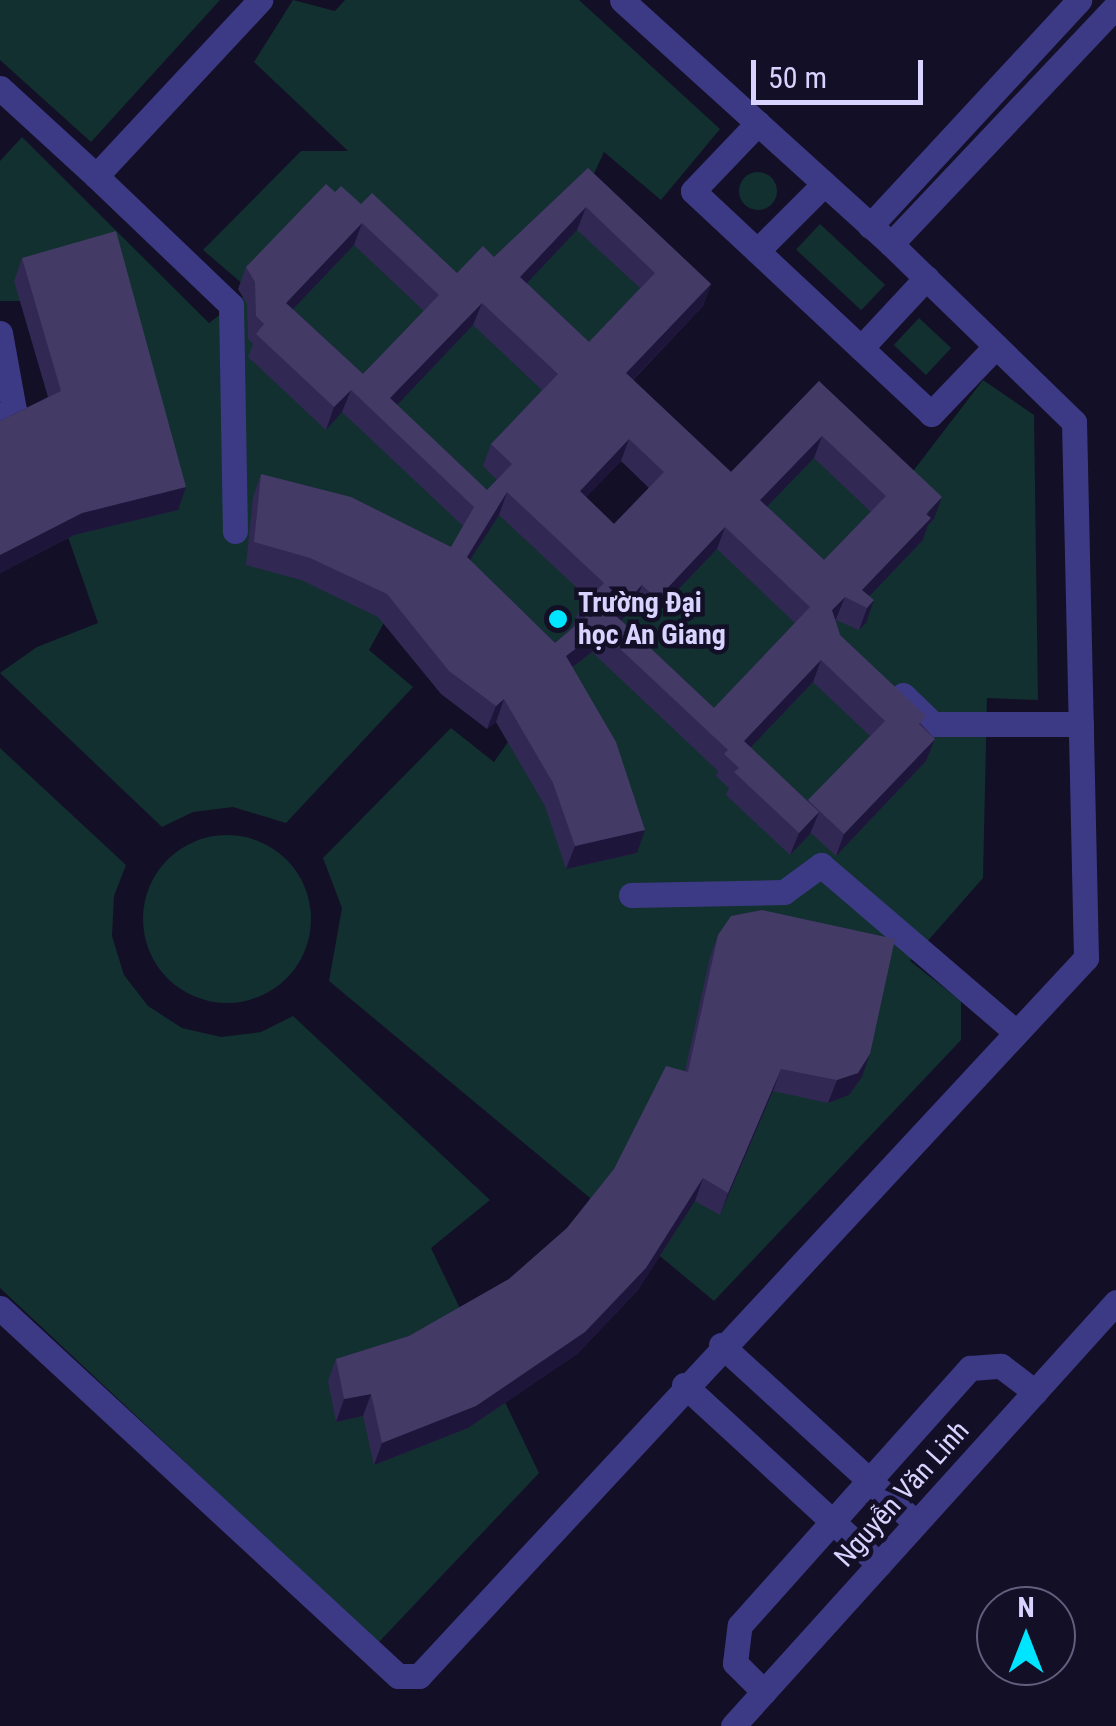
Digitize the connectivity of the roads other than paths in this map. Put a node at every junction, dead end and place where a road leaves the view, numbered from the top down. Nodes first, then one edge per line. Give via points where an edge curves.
1 (260, 0) edge
2 (622, 0) edge
3 (1078, 0) edge
4 (1116, 6) edge
5 (0, 88) edge
6 (758, 124) junction
7 (96, 176) junction
8 (824, 184) junction
9 (870, 226) junction
10 (891, 244) junction
11 (758, 251) junction
12 (926, 278) junction
13 (0, 334) edge
14 (996, 346) junction
15 (861, 348) junction
16 (0, 416) edge
17 (235, 531) dead end
18 (880, 673) edge
19 (1081, 724) junction
20 (632, 895) dead end
21 (1016, 1032) junction
22 (1116, 1302) edge
23 (0, 1308) edge
24 (721, 1345) junction
25 (684, 1385) junction
26 (1035, 1392) junction
27 (869, 1480) junction
28 (832, 1521) junction
29 (916, 1523) junction
30 (879, 1564) junction
31 (764, 1692) junction
32 (732, 1726) edge

1 - 7 street
2 - 6 street
3 - 9 street
4 - 10 street
5 - 7 street
6 - 8 street
6 - 11 street via 693,191
7 - 17 street via 231,305
8 - 9 street
8 - 11 street
9 - 10 street
10 - 12 street
11 - 15 street
12 - 14 street
12 - 15 street
13 - 16 street via 14,410
14 - 15 street via 932,414
14 - 19 street via 1074,422
18 - 19 street via 933,724
19 - 21 street via 1086,958
20 - 21 street via 784,892 821,865
21 - 24 street
22 - 26 street, Nguyễn Văn Linh
23 - 25 street via 398,1676 419,1676
24 - 25 street
24 - 27 street
25 - 28 street
26 - 27 street via 1001,1366 970,1368
26 - 29 street, Nguyễn Văn Linh
27 - 28 street
27 - 29 street
28 - 30 street
28 - 31 street via 740,1625 736,1663
29 - 30 street, Nguyễn Văn Linh
30 - 31 street, Nguyễn Văn Linh
31 - 32 street, Nguyễn Văn Linh

